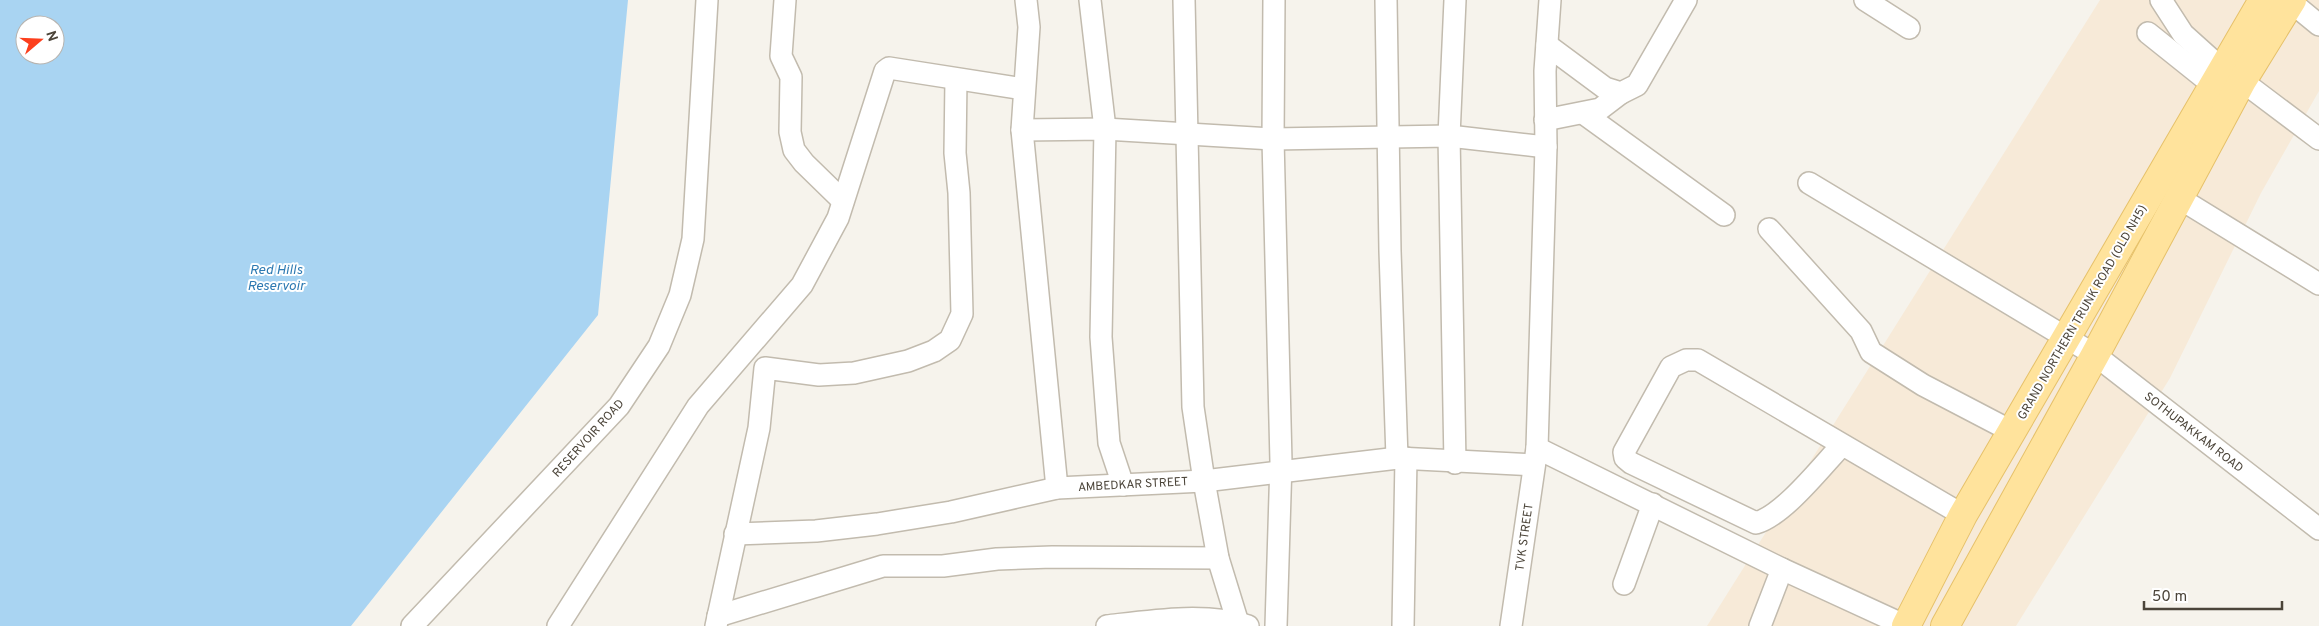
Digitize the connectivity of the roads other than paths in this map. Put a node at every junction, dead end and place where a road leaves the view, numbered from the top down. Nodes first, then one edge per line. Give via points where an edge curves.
1 (707, 0) edge
2 (785, 0) edge
3 (1026, 0) edge
4 (1090, 0) edge
5 (1184, 0) edge
6 (1274, 0) edge
7 (1386, 0) edge
8 (1455, 0) edge
9 (1550, 0) edge
10 (1686, 0) edge
11 (1865, 0) edge
12 (2161, 0) edge
13 (2263, 0) edge
14 (2291, 1) edge
15 (2319, 25) edge
16 (1909, 28) dead end
17 (2148, 33) dead end
18 (1547, 45) junction
19 (2226, 78) junction
20 (956, 79) junction
21 (1024, 89) junction
22 (1621, 93) junction
23 (1583, 114) junction
24 (1545, 120) junction
25 (1105, 129) junction
26 (1022, 130) junction
27 (1187, 135) junction
28 (1449, 136) junction
29 (1388, 138) junction
30 (1273, 139) junction
31 (2319, 139) edge
32 (1546, 147) junction
33 (1809, 183) dead end
34 (2179, 198) junction
35 (843, 201) junction
36 (1724, 215) dead end
37 (1769, 229) dead end
38 (2319, 284) edge
39 (2068, 338) junction
40 (2095, 356) junction
41 (2013, 432) junction
42 (1842, 444) junction
43 (1536, 457) junction
44 (1401, 458) junction
45 (1455, 463) junction
46 (1281, 471) junction
47 (1204, 481) junction
48 (1123, 485) junction
49 (1058, 488) junction
50 (1653, 504) junction
51 (1963, 515) junction
52 (2319, 529) edge
53 (735, 534) junction
54 (1218, 558) junction
55 (1782, 569) junction
56 (1624, 584) dead end
57 (717, 621) edge
58 (1243, 624) edge
59 (412, 626) edge
60 (558, 626) edge
61 (1106, 626) edge
62 (1276, 626) edge
63 (1403, 626) edge
64 (1511, 626) edge
65 (1760, 626) edge
66 (1906, 626) edge
67 (1945, 626) edge

1 - 59 street, RESERVOIR ROAD via 693,239 680,295 659,346 619,406
2 - 35 street via 781,56 790,78 790,132 794,150
3 - 21 street via 1029,27
4 - 25 street
5 - 27 street
6 - 30 street
7 - 29 street
8 - 28 street
9 - 18 street, TVK STREET
10 - 22 street via 1637,85
11 - 16 street
12 - 19 street via 2183,34
13 - 19 main road, GRAND NORTHERN TRUNK ROAD (OLD NH5)
14 - 15 street
14 - 19 main road, GRAND NORTHERN TRUNK ROAD (OLD NH5)
17 - 19 street
18 - 22 street via 1605,88
18 - 24 street, TVK STREET
19 - 31 street
19 - 34 main road, GRAND NORTHERN TRUNK ROAD (OLD NH5)
19 - 39 main road, GRAND NORTHERN TRUNK ROAD (OLD NH5)
20 - 21 street
20 - 35 street via 889,68 885,71
20 - 53 street via 962,314 950,340 908,361 854,373 819,375 765,368 759,428
21 - 26 street
22 - 23 street via 1600,109
23 - 24 street
23 - 36 street
24 - 32 street, TVK STREET
25 - 26 street
25 - 27 street
25 - 48 street via 1101,337 1109,444
26 - 49 street
27 - 30 street
27 - 47 street via 1194,407
28 - 29 street
28 - 32 street
28 - 45 street
29 - 30 street
29 - 44 street
30 - 46 street
32 - 43 street, TVK STREET
33 - 39 street, SOTHUPAKKAM ROAD
34 - 38 street
34 - 40 main road, GRAND NORTHERN TRUNK ROAD (OLD NH5)
35 - 60 street via 838,218 802,285 698,406
37 - 41 street via 1861,331 1872,352 1923,385
39 - 40 street, SOTHUPAKKAM ROAD
39 - 41 main road, GRAND NORTHERN TRUNK ROAD (OLD NH5)
40 - 52 street, SOTHUPAKKAM ROAD
40 - 67 main road, GRAND NORTHERN TRUNK ROAD (OLD NH5)
41 - 51 main road, GRAND NORTHERN TRUNK ROAD (OLD NH5)
42 - 42 street via 1708,364 1686,360 1671,368 1624,452 1630,463 1756,523 1802,489
42 - 51 street
43 - 45 street, AMBEDKAR STREET
43 - 50 street
43 - 64 street, TVK STREET
44 - 45 street, AMBEDKAR STREET
44 - 46 street, AMBEDKAR STREET
44 - 63 street
46 - 47 street, AMBEDKAR STREET
46 - 62 street
47 - 48 street, AMBEDKAR STREET
47 - 54 street
48 - 49 street, AMBEDKAR STREET
49 - 53 street, AMBEDKAR STREET via 951,512 877,524 816,531
50 - 55 street
50 - 56 street
51 - 66 main road, GRAND NORTHERN TRUNK ROAD (OLD NH5)
53 - 57 street
54 - 57 street via 1052,557 997,559 944,566 883,566
54 - 58 street
55 - 65 street
55 - 66 street
58 - 61 street via 1176,619

